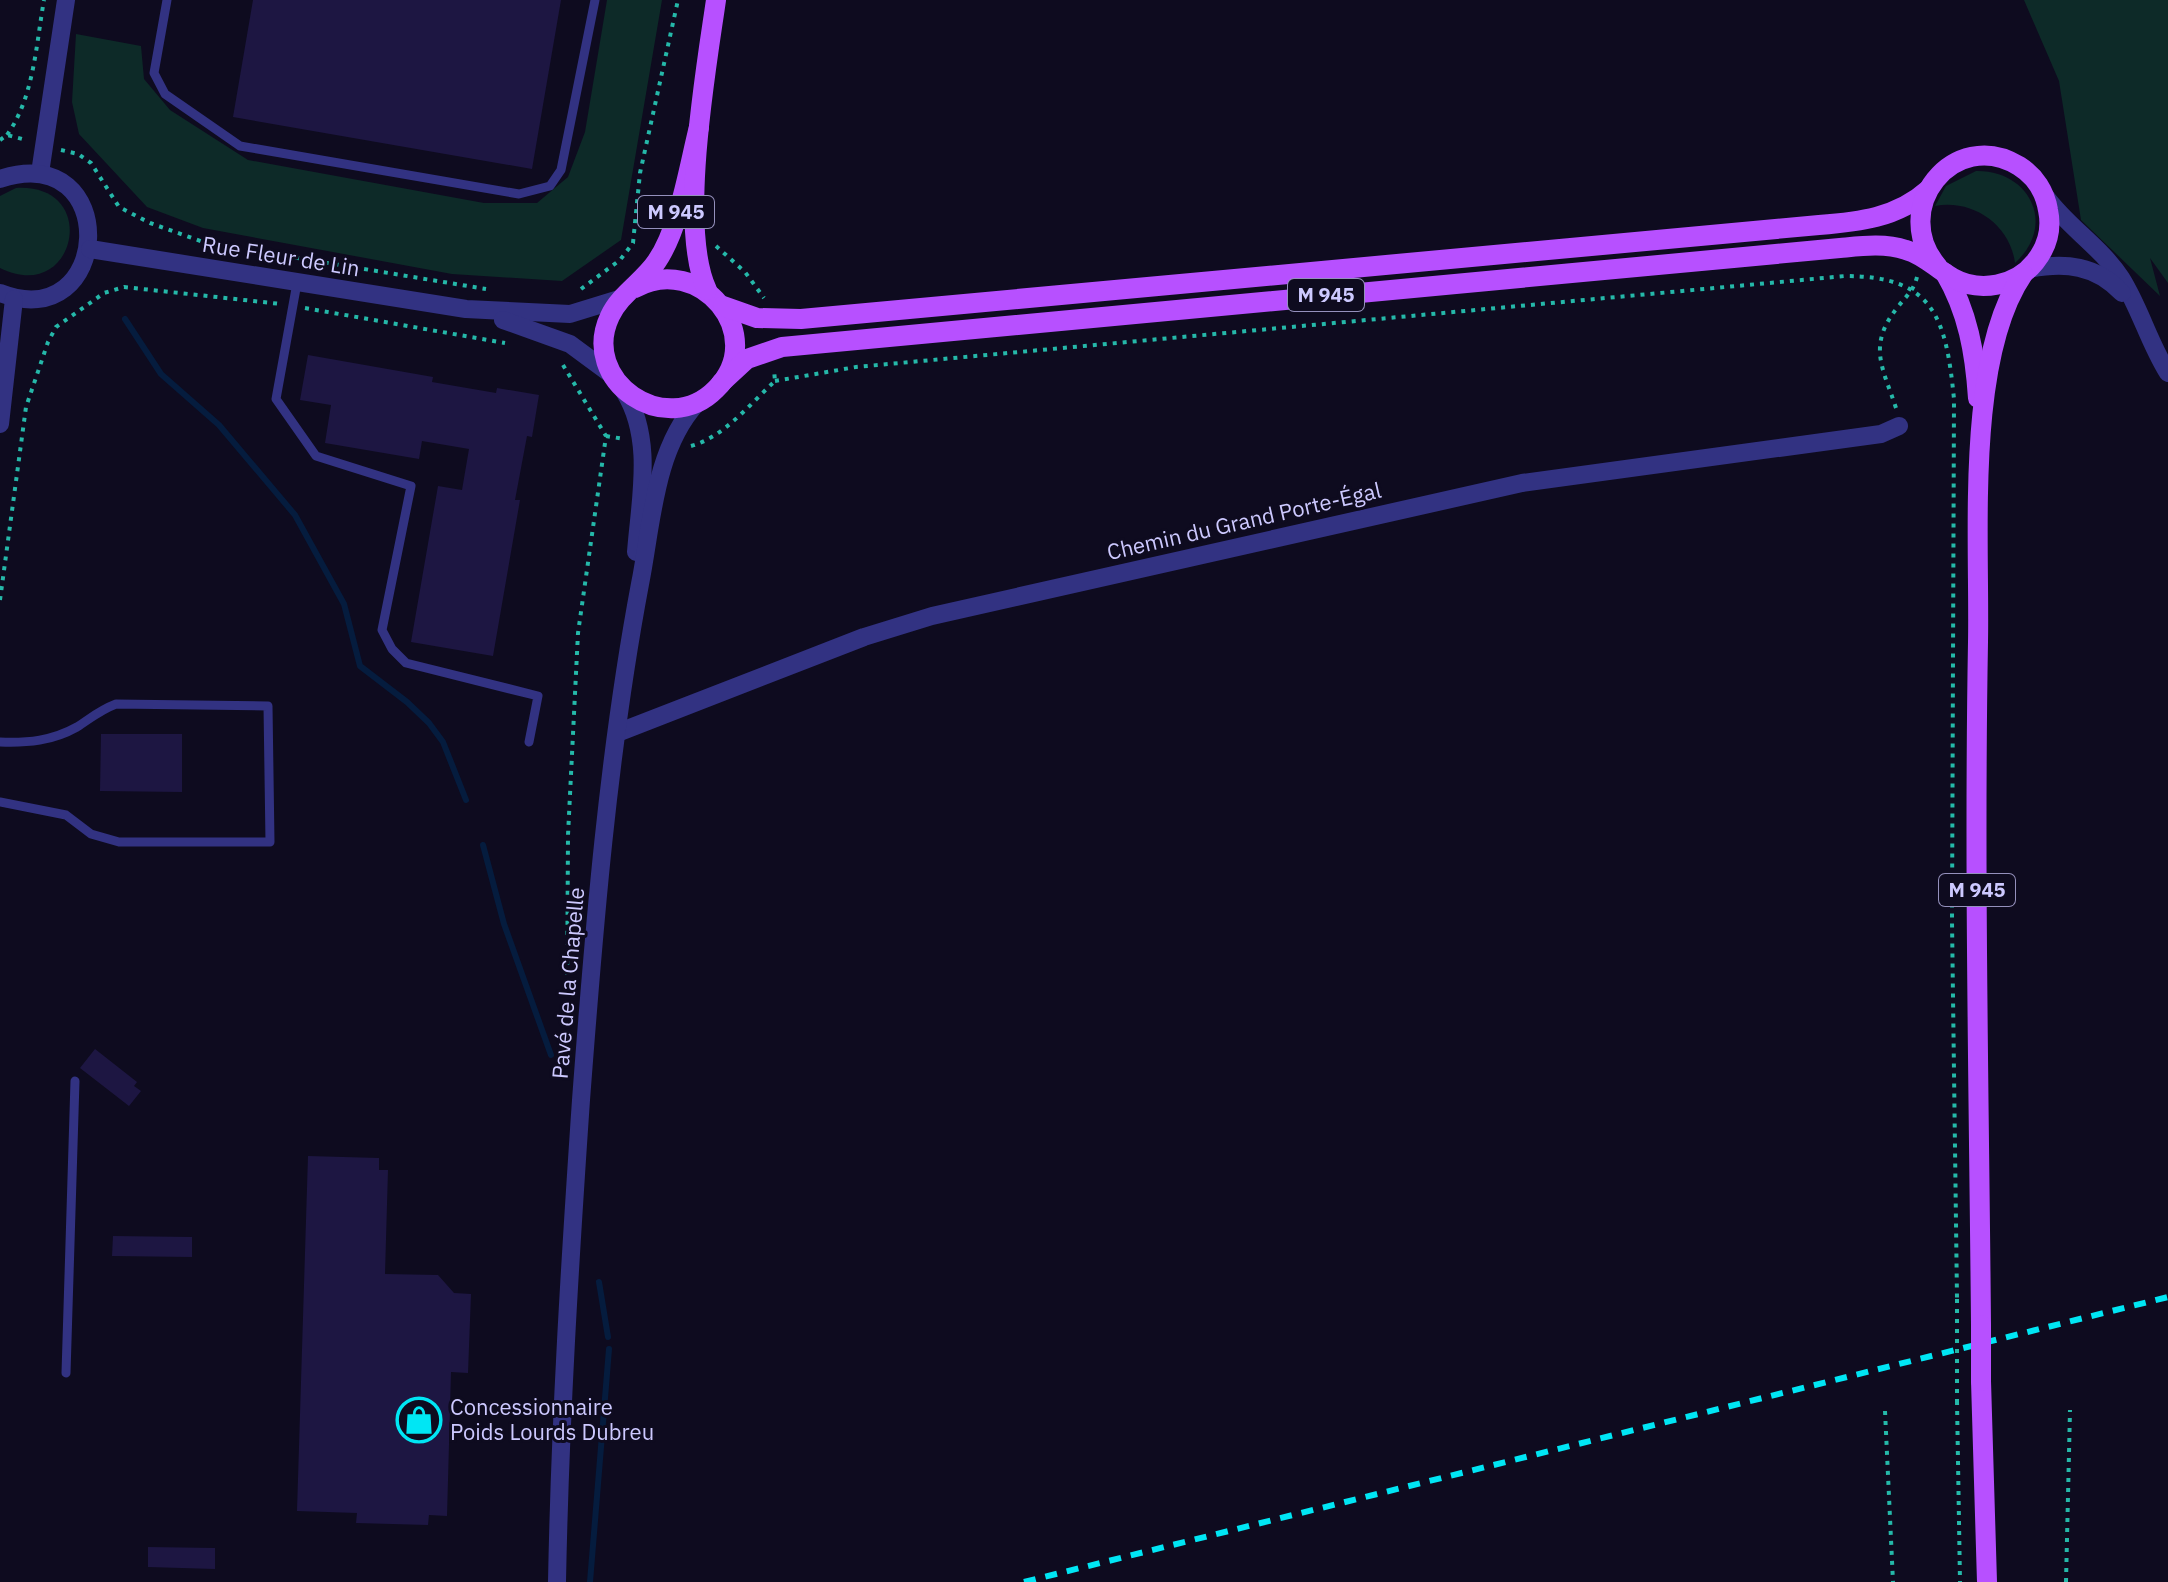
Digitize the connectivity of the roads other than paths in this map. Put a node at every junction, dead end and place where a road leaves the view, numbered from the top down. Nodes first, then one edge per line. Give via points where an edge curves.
1 (66, 0) edge
2 (167, 0) edge
3 (595, 0) edge
4 (716, 0) edge
5 (699, 127) junction
6 (40, 173) junction
7 (0, 179) edge
8 (1928, 190) junction
9 (2043, 192) junction
10 (90, 249) junction
11 (1935, 265) junction
12 (2026, 271) junction
13 (297, 283) junction
14 (707, 290) junction
15 (628, 293) junction
16 (7, 296) edge
17 (723, 306) junction
18 (466, 309) junction
19 (2141, 317) junction
20 (2168, 373) edge
21 (618, 383) junction
22 (721, 383) junction
23 (697, 403) junction
24 (0, 424) edge
25 (1899, 426) road end
26 (1981, 454) junction
27 (628, 651) junction
28 (617, 733) junction
29 (0, 742) edge
30 (529, 742) dead end
31 (0, 802) edge
32 (75, 1081) dead end
33 (66, 1373) dead end
34 (557, 1582) edge
35 (1987, 1582) edge

1 - 6 street
2 - 3 lane via 154,73 165,94 240,146 519,194 550,186 561,170
4 - 5 main road, M 945
5 - 14 main road, M 945 via 695,244
5 - 15 main road, M 945 via 663,250
6 - 7 street
6 - 10 street via 59,181 80,201 91,229
8 - 9 main road via 1954,164 1991,157 2017,165
8 - 11 main road via 1920,230
8 - 17 main road, M 945 via 1898,211 1844,223 801,319 757,318
9 - 12 main road via 2049,228 2044,247
9 - 19 street via 2069,226 2112,265
10 - 13 street, Rue Fleur de Lin
10 - 16 street via 70,283 53,294 34,300
11 - 12 main road via 1959,281 1983,286
11 - 22 main road, M 945 via 1884,245 1840,248 809,343 757,353
11 - 26 main road, M 945 via 1959,298 1968,325
12 - 19 street via 2059,265 2089,269 2110,281
12 - 26 main road, M 945 via 2005,305 1994,337
13 - 18 street, Rue Fleur de Lin
13 - 30 lane via 276,399 316,456 411,486 382,630 406,663 538,696
14 - 15 main road via 671,278 652,280
14 - 17 main road
15 - 18 street, Rue Fleur de Lin via 570,314
15 - 21 main road via 610,315 604,335 604,356
16 - 24 street
17 - 22 main road via 734,341
18 - 21 street, Rue Fleur de Lin via 570,344
19 - 20 street
21 - 23 main road via 644,404 659,408
21 - 27 street via 638,419 643,452
22 - 23 main road, Pavé de la Chapelle
23 - 27 street, Pavé de la Chapelle via 679,424 660,475
25 - 28 street, Chemin du Grand Porte-Égal via 1881,434 1522,483 932,616
26 - 35 main road, M 945, bridge via 1976,787
27 - 28 street, Pavé de la Chapelle
28 - 34 street, Pavé de la Chapelle via 590,981 566,1307
29 - 31 lane via 57,737 116,704 268,706 270,842 119,842 91,834 66,815
32 - 33 lane

